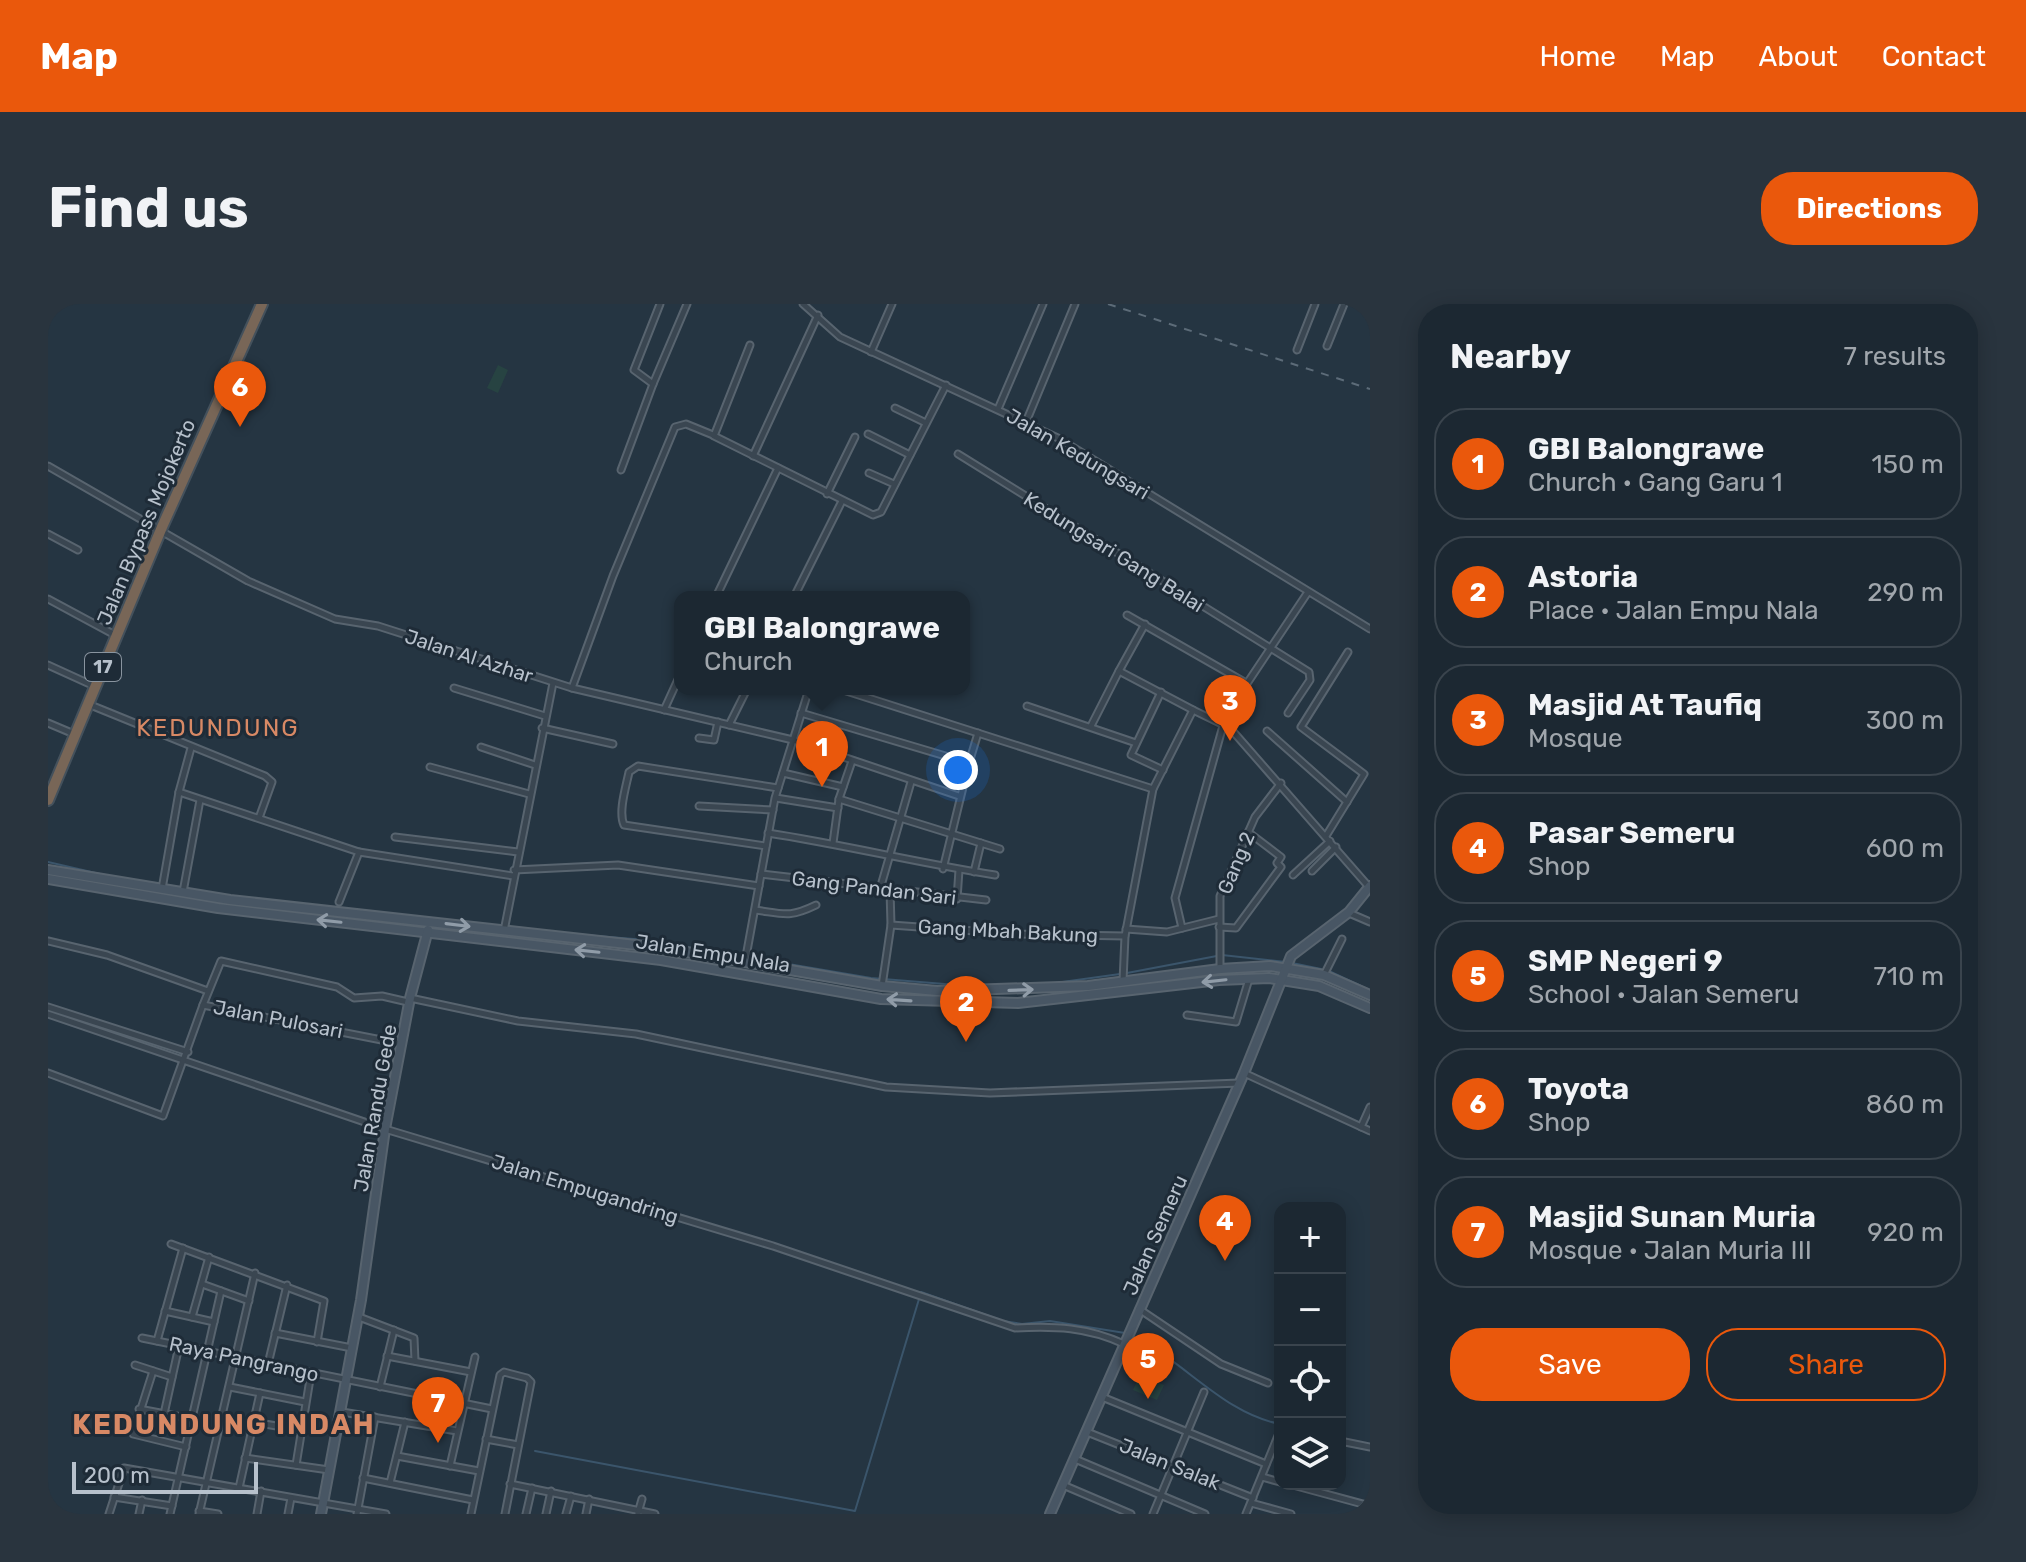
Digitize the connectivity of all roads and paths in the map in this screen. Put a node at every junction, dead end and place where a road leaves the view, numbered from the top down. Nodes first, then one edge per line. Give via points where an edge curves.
1 (262, 304) edge
2 (660, 304) edge
3 (687, 304) edge
4 (803, 304) edge
5 (892, 304) edge
6 (1043, 304) edge
7 (1075, 304) edge
8 (1315, 304) edge
9 (1344, 304) edge
10 (818, 315) junction
11 (750, 345) dead end
12 (1327, 346) dead end
13 (1297, 350) dead end
14 (871, 352) junction
15 (653, 384) junction
16 (946, 385) junction
17 (895, 408) dead end
18 (998, 409) junction
19 (1026, 422) junction
20 (926, 423) junction
21 (868, 434) dead end
22 (714, 436) junction
23 (855, 437) dead end
24 (958, 454) dead end
25 (910, 455) junction
26 (753, 456) junction
27 (48, 466) edge
28 (778, 468) junction
29 (621, 470) dead end
30 (869, 473) dead end
31 (894, 484) junction
32 (827, 494) junction
33 (842, 501) junction
34 (159, 533) junction
35 (48, 534) edge
36 (78, 550) dead end
37 (719, 591) edge
38 (797, 591) edge
39 (1308, 592) junction
40 (48, 599) edge
41 (1127, 615) dead end
42 (1145, 624) junction
43 (1370, 629) edge
44 (116, 636) junction
45 (1270, 649) junction
46 (1348, 652) dead end
47 (48, 665) edge
48 (1119, 671) junction
49 (553, 683) junction
50 (1246, 683) junction
51 (95, 686) junction
52 (454, 688) dead end
53 (572, 688) junction
54 (674, 688) edge
55 (1161, 692) junction
56 (744, 695) edge
57 (807, 695) edge
58 (859, 695) edge
59 (88, 704) junction
60 (1027, 706) dead end
61 (664, 710) junction
62 (1193, 710) junction
63 (801, 713) junction
64 (1288, 713) dead end
65 (545, 716) junction
66 (718, 722) junction
67 (48, 723) edge
68 (729, 725) junction
69 (1223, 725) junction
70 (1091, 726) junction
71 (542, 728) junction
72 (1267, 731) dead end
73 (978, 733) junction
74 (75, 734) junction
75 (699, 738) dead end
76 (793, 740) junction
77 (1136, 743) junction
78 (613, 744) dead end
79 (481, 747) dead end
80 (191, 748) junction
81 (852, 761) junction
82 (969, 763) junction
83 (535, 765) junction
84 (430, 767) dead end
85 (1163, 770) junction
86 (783, 773) junction
87 (911, 782) junction
88 (1281, 783) junction
89 (843, 787) junction
90 (778, 788) junction
91 (1153, 789) junction
92 (179, 792) junction
93 (49, 793) edge
94 (529, 794) junction
95 (959, 796) junction
96 (775, 798) junction
97 (839, 799) junction
98 (200, 800) junction
99 (1347, 802) junction
100 (699, 806) dead end
101 (838, 808) junction
102 (773, 810) junction
103 (259, 818) junction
104 (898, 819) junction
105 (1248, 832) junction
106 (768, 833) junction
107 (949, 834) junction
108 (395, 837) dead end
109 (1328, 838) junction
110 (833, 843) junction
111 (981, 843) junction
112 (766, 846) junction
113 (1336, 847) junction
114 (1000, 849) dead end
115 (359, 852) junction
116 (518, 852) junction
117 (888, 855) junction
118 (943, 869) junction
119 (48, 870) edge
120 (959, 870) junction
121 (1312, 871) dead end
122 (974, 872) junction
123 (514, 873) junction
124 (761, 874) junction
125 (995, 875) dead end
126 (1293, 875) dead end
127 (48, 879) edge
128 (162, 885) junction
129 (759, 886) junction
130 (1369, 886) edge
131 (183, 888) junction
132 (880, 889) junction
133 (890, 890) junction
134 (957, 899) junction
135 (986, 900) dead end
136 (213, 902) junction
137 (339, 902) dead end
138 (229, 905) junction
139 (816, 905) dead end
140 (755, 910) junction
141 (1349, 912) junction
142 (1219, 919) junction
143 (430, 922) junction
144 (1370, 922) edge
145 (891, 925) junction
146 (1219, 927) junction
147 (505, 928) junction
148 (1182, 928) junction
149 (1125, 932) junction
150 (427, 933) junction
151 (1342, 939) dead end
152 (48, 941) edge
153 (745, 958) junction
154 (1288, 965) junction
155 (1220, 969) junction
156 (1324, 975) junction
157 (1123, 976) junction
158 (1249, 978) junction
159 (1283, 978) junction
160 (882, 982) junction
161 (1088, 986) junction
162 (208, 991) junction
163 (1370, 995) edge
164 (1090, 997) junction
165 (410, 1000) junction
166 (203, 1005) junction
167 (48, 1007) edge
168 (1370, 1008) edge
169 (48, 1014) edge
170 (1187, 1015) dead end
171 (78, 1019) junction
172 (402, 1044) junction
173 (187, 1055) junction
174 (48, 1073) edge
175 (1244, 1073) junction
176 (1240, 1083) junction
177 (1370, 1107) edge
178 (386, 1126) junction
179 (1361, 1127) junction
180 (1370, 1131) edge
181 (171, 1244) dead end
182 (183, 1248) junction
183 (209, 1257) junction
184 (255, 1273) junction
185 (202, 1284) junction
186 (287, 1285) junction
187 (221, 1291) junction
188 (249, 1301) junction
189 (1139, 1309) junction
190 (165, 1311) junction
191 (192, 1317) junction
192 (359, 1317) junction
193 (214, 1322) junction
194 (394, 1330) junction
195 (275, 1333) junction
196 (142, 1338) dead end
197 (1126, 1340) junction
198 (157, 1341) junction
199 (317, 1342) junction
200 (179, 1346) junction
201 (352, 1348) junction
202 (207, 1352) junction
203 (387, 1356) junction
204 (236, 1357) junction
205 (475, 1357) dead end
206 (415, 1361) junction
207 (268, 1364) junction
208 (135, 1365) dead end
209 (153, 1371) junction
210 (471, 1372) junction
211 (311, 1373) junction
212 (172, 1377) junction
213 (347, 1380) junction
214 (1268, 1383) dead end
215 (230, 1387) junction
216 (380, 1387) junction
217 (1204, 1392) dead end
218 (260, 1393) junction
219 (1102, 1397) junction
220 (305, 1402) junction
221 (464, 1404) junction
222 (139, 1409) junction
223 (492, 1409) junction
224 (342, 1412) junction
225 (164, 1414) junction
226 (375, 1417) junction
227 (192, 1419) junction
228 (253, 1422) junction
229 (405, 1422) junction
230 (300, 1430) junction
231 (457, 1431) junction
232 (1188, 1431) junction
233 (1087, 1432) junction
234 (486, 1439) junction
235 (1346, 1442) edge
236 (518, 1445) junction
237 (1274, 1445) edge
238 (186, 1447) junction
239 (1370, 1447) edge
240 (397, 1456) junction
241 (245, 1458) junction
242 (1075, 1459) junction
243 (1266, 1464) junction
244 (296, 1465) junction
245 (1175, 1465) junction
246 (450, 1466) junction
247 (330, 1470) junction
248 (479, 1471) junction
249 (1262, 1477) junction
250 (178, 1478) junction
251 (363, 1478) junction
252 (1274, 1480) edge
253 (207, 1483) junction
254 (390, 1483) junction
255 (510, 1484) junction
256 (1063, 1485) junction
257 (239, 1488) junction
258 (532, 1488) junction
259 (1308, 1490) edge
260 (261, 1491) junction
261 (551, 1491) junction
262 (571, 1495) junction
263 (1161, 1496) junction
264 (113, 1497) junction
265 (291, 1498) junction
266 (589, 1499) junction
267 (642, 1499) dead end
268 (142, 1500) junction
269 (473, 1500) junction
270 (1252, 1501) junction
271 (323, 1503) junction
272 (608, 1503) junction
273 (172, 1506) junction
274 (1370, 1510) edge
275 (199, 1512) edge
276 (358, 1512) edge
277 (638, 1512) edge
278 (1052, 1513) edge
279 (109, 1514) edge
280 (139, 1514) edge
281 (170, 1514) edge
282 (218, 1514) edge
283 (257, 1514) edge
284 (288, 1514) edge
285 (321, 1514) edge
286 (386, 1514) edge
287 (471, 1514) edge
288 (505, 1514) edge
289 (526, 1514) edge
290 (546, 1514) edge
291 (566, 1514) edge
292 (586, 1514) edge
293 (606, 1514) edge
294 (655, 1514) edge
295 (1131, 1514) edge
296 (1153, 1514) edge
297 (1205, 1514) edge
298 (1246, 1514) edge
299 (1291, 1514) edge

1 - 34 highway, Jalan Bypass Mojokerto / 17
2 - 15 street via 634,370
3 - 15 street
4 - 10 street, Jalan Kedungsari
5 - 14 street
6 - 18 street
7 - 19 street
8 - 13 street
9 - 12 street
10 - 14 street, Jalan Kedungsari via 840,337
10 - 26 street
11 - 22 street
14 - 16 street, Jalan Kedungsari
15 - 29 street
16 - 18 street, Jalan Kedungsari
16 - 20 street
17 - 20 street
18 - 19 street, Jalan Kedungsari
19 - 39 street, Jalan Kedungsari
20 - 25 street
21 - 25 street
22 - 26 street
22 - 53 street via 686,424 675,427
23 - 32 street
24 - 45 street, Kedungsari Gang Balai
25 - 31 street
26 - 28 street
27 - 34 street, Jalan Al Azhar
28 - 32 street
28 - 37 street
30 - 31 street
31 - 33 street via 877,515
32 - 33 street
33 - 38 street
34 - 44 highway, Jalan Bypass Mojokerto / 17
34 - 49 street, Jalan Al Azhar via 263,589 335,619 378,626
35 - 36 street
39 - 43 street, Jalan Kedungsari
39 - 45 street
40 - 44 street
41 - 42 street
42 - 48 street
42 - 50 street
44 - 51 highway, Jalan Bypass Mojokerto / 17
45 - 50 street
45 - 64 street, Kedungsari Gang Balai via 1311,675
46 - 99 street via 1301,727 1364,774
47 - 51 street
48 - 55 street
48 - 70 street
49 - 53 street, Jalan Al Azhar
49 - 65 street
50 - 69 street
51 - 59 highway, Jalan Bypass Mojokerto / 17
52 - 65 street
53 - 61 street, Jalan Al Azhar
54 - 61 street
55 - 62 street
55 - 77 street
56 - 68 street
57 - 63 street
58 - 73 street
59 - 74 highway, Jalan Bypass Mojokerto / 17
59 - 80 street
60 - 70 street
61 - 66 street, Jalan Al Azhar
62 - 69 street
62 - 85 street
63 - 76 street
63 - 82 street
65 - 71 street
66 - 68 street, Jalan Al Azhar
66 - 75 street via 714,740
67 - 74 street
68 - 76 street, Jalan Al Azhar
69 - 88 street
69 - 148 street via 1175,898
70 - 77 street
71 - 78 street
71 - 83 street
72 - 99 street
73 - 82 street
73 - 91 street
74 - 93 highway, Jalan Bypass Mojokerto / 17
76 - 81 street, Jalan Al Azhar
76 - 86 street
77 - 85 street via 1131,755
79 - 83 street
80 - 92 street
80 - 103 street via 272,782
81 - 87 street, Jalan Al Azhar
81 - 89 street
82 - 95 street
83 - 94 street
84 - 94 street
85 - 91 street
86 - 89 street
86 - 90 street
87 - 95 street, Jalan Al Azhar
87 - 104 street
88 - 105 street, Gang 2
88 - 109 street
89 - 97 street
90 - 96 street
90 - 112 street via 643,766 629,772 621,809 623,824
91 - 149 street
92 - 98 street
92 - 128 street
94 - 116 street
95 - 107 street
96 - 101 street
96 - 102 street
97 - 101 street
97 - 104 street
98 - 103 street
98 - 131 street
99 - 109 street
100 - 102 street
101 - 110 street
102 - 106 street
103 - 115 street
104 - 107 street
104 - 117 street
105 - 142 street, Gang 2 via 1220,896
105 - 146 street via 1281,857 1281,867 1236,928
106 - 110 street
106 - 112 street
107 - 111 street
107 - 118 street
108 - 116 street
109 - 113 street
109 - 126 street
110 - 117 street
111 - 114 street
111 - 122 street
112 - 124 street
113 - 121 street
113 - 130 street
115 - 123 street
115 - 137 street
116 - 123 street
117 - 118 street
117 - 132 street
118 - 120 street
119 - 128 main road, Jalan Empu Nala
120 - 122 street
120 - 134 street
122 - 125 street
123 - 129 street via 618,865
123 - 147 street
124 - 129 street
124 - 132 street, Gang Pandan Sari
127 - 136 main road, Jalan Empu Nala
128 - 131 main road, Jalan Empu Nala
129 - 140 street
130 - 141 main road
131 - 136 main road, Jalan Empu Nala
132 - 133 street, Gang Pandan Sari
133 - 134 street, Gang Pandan Sari
133 - 145 street
134 - 135 street, Gang Pandan Sari
136 - 138 main road, Jalan Empu Nala
138 - 143 main road, Jalan Empu Nala
150 -> 138 main road, Jalan Empu Nala
139 - 140 street via 791,915
140 - 153 street
141 - 144 street
141 - 154 main road via 1300,947
142 - 146 street, Gang 2
142 - 148 street, Gang Mbah Bakung
143 -> 147 main road, Jalan Empu Nala
143 - 150 main road, Jalan Randu Gede
145 - 149 street, Gang Mbah Bakung via 1017,934
145 - 160 street
146 - 155 street, Gang 2
147 - 153 main road, Jalan Empu Nala
148 - 149 street, Gang Mbah Bakung
149 - 157 street
164 -> 150 main road, Jalan Empu Nala via 1018,1003 881,999 649,958
150 - 165 main road, Jalan Randu Gede
151 - 156 street
152 - 162 street via 107,955
153 - 160 main road, Jalan Empu Nala
154 - 155 main road, Jalan Empu Nala
154 - 156 main road, Jalan Empu Nala
154 - 159 main road, Jalan Semeru
155 - 157 main road, Jalan Empu Nala
156 - 163 main road, Jalan Empu Nala
157 - 161 main road, Jalan Empu Nala
158 - 159 main road, Jalan Empu Nala
158 -> 164 main road, Jalan Empu Nala
158 - 170 street via 1236,1022
159 - 168 main road, Jalan Empu Nala via 1319,986
159 - 175 main road, Jalan Semeru
160 -> 161 main road, Jalan Empu Nala via 970,991
161 - 164 main road
162 - 165 street via 222,961 337,987 352,998
162 - 166 street
165 - 172 main road, Jalan Randu Gede
165 - 176 street via 518,1021 636,1034 886,1087 990,1093
166 - 172 street, Jalan Pulosari
166 - 173 street, Jalan Pulosari
167 - 171 street
169 - 171 street
171 - 173 street, Jalan Empugandring
172 - 178 main road, Jalan Randu Gede
173 - 174 street, Jalan Pulosari via 163,1116
173 - 178 street, Jalan Empugandring
175 - 176 main road, Jalan Semeru
175 - 179 street
176 - 189 main road, Jalan Semeru
177 - 179 street
178 - 192 main road, Jalan Randu Gede
178 - 197 street, Jalan Empugandring via 773,1246 1015,1328 1050,1324
179 - 180 street
181 - 182 street
182 - 183 street
182 - 190 street
183 - 184 street
183 - 185 street
184 - 186 street
184 - 188 street
185 - 187 street
185 - 191 street
186 - 195 street
186 - 199 street via 324,1301
187 - 188 street
187 - 193 street
188 - 204 street
189 - 197 main road, Jalan Semeru
189 - 214 street via 1216,1361
190 - 191 street
190 - 198 street
191 - 193 street
192 - 194 street
192 - 201 main road, Jalan Randu Gede
193 - 202 street
194 - 203 street
194 - 206 street via 414,1338
195 - 199 street
195 - 207 street
196 - 198 street, Raya Pangrango
197 - 219 main road, Jalan Semeru
198 - 200 street, Raya Pangrango
199 - 201 street
200 - 202 street, Raya Pangrango
200 - 212 street
201 - 213 main road, Jalan Randu Gede
202 - 204 street, Raya Pangrango
202 - 227 street
203 - 206 street
203 - 216 street
204 - 207 street, Raya Pangrango
204 - 215 street
205 - 210 street
206 - 210 street
207 - 211 street, Raya Pangrango
208 - 209 street
209 - 212 street
209 - 222 street
210 - 221 street
211 - 213 street, Raya Pangrango
211 - 220 street
212 - 225 street
213 - 216 street, Raya Pangrango
213 - 224 main road, Jalan Randu Gede
215 - 218 street
215 - 253 street
216 - 221 street, Raya Pangrango
217 - 232 street
218 - 220 street
218 - 228 street
219 - 232 street
219 - 233 main road, Jalan Semeru
220 - 230 street
221 - 223 street, Raya Pangrango
221 - 231 street
222 - 225 street
222 - 238 street via 134,1435
223 - 234 street
223 - 236 street via 502,1372 531,1380
224 - 226 street
224 - 247 main road, Jalan Randu Gede
225 - 227 street
226 - 229 street
226 - 251 street
227 - 238 street
228 - 230 street
228 - 241 street
229 - 231 street
229 - 240 street
230 - 244 street
231 - 246 street
232 - 243 street
232 - 245 street
233 - 242 main road, Jalan Semeru
233 - 245 street, Jalan Salak
234 - 236 street
234 - 248 street
235 - 239 street
236 - 255 street
237 - 243 street
238 - 250 street
240 - 246 street
240 - 254 street
241 - 244 street
241 - 257 street
242 - 256 main road, Jalan Semeru
242 - 263 street
243 - 249 street
244 - 247 street
245 - 263 street
245 - 270 street, Jalan Salak
246 - 248 street
247 - 271 main road, Jalan Randu Gede
248 - 269 street
249 - 252 street
249 - 270 street
250 - 253 street
250 - 264 street via 121,1469
250 - 273 street
251 - 254 street
251 - 276 street
253 - 257 street
253 - 275 street
254 - 269 street
255 - 258 street
255 - 288 street
256 - 278 main road, Jalan Semeru
256 - 295 street
257 - 260 street
258 - 261 street
258 - 289 street
259 - 274 street
260 - 265 street
260 - 283 street
261 - 262 street
261 - 290 street
262 - 266 street
262 - 291 street
263 - 296 street
263 - 297 street
264 - 268 street
264 - 279 street
265 - 271 street
265 - 284 street
266 - 272 street
266 - 292 street
267 - 277 street
268 - 273 street
268 - 280 street
269 - 287 street
270 - 298 street
270 - 299 street, Jalan Salak
271 - 276 street
271 - 285 main road, Jalan Randu Gede
272 - 277 street
272 - 293 street
273 - 281 street
275 - 282 street
276 - 286 street
277 - 294 street

